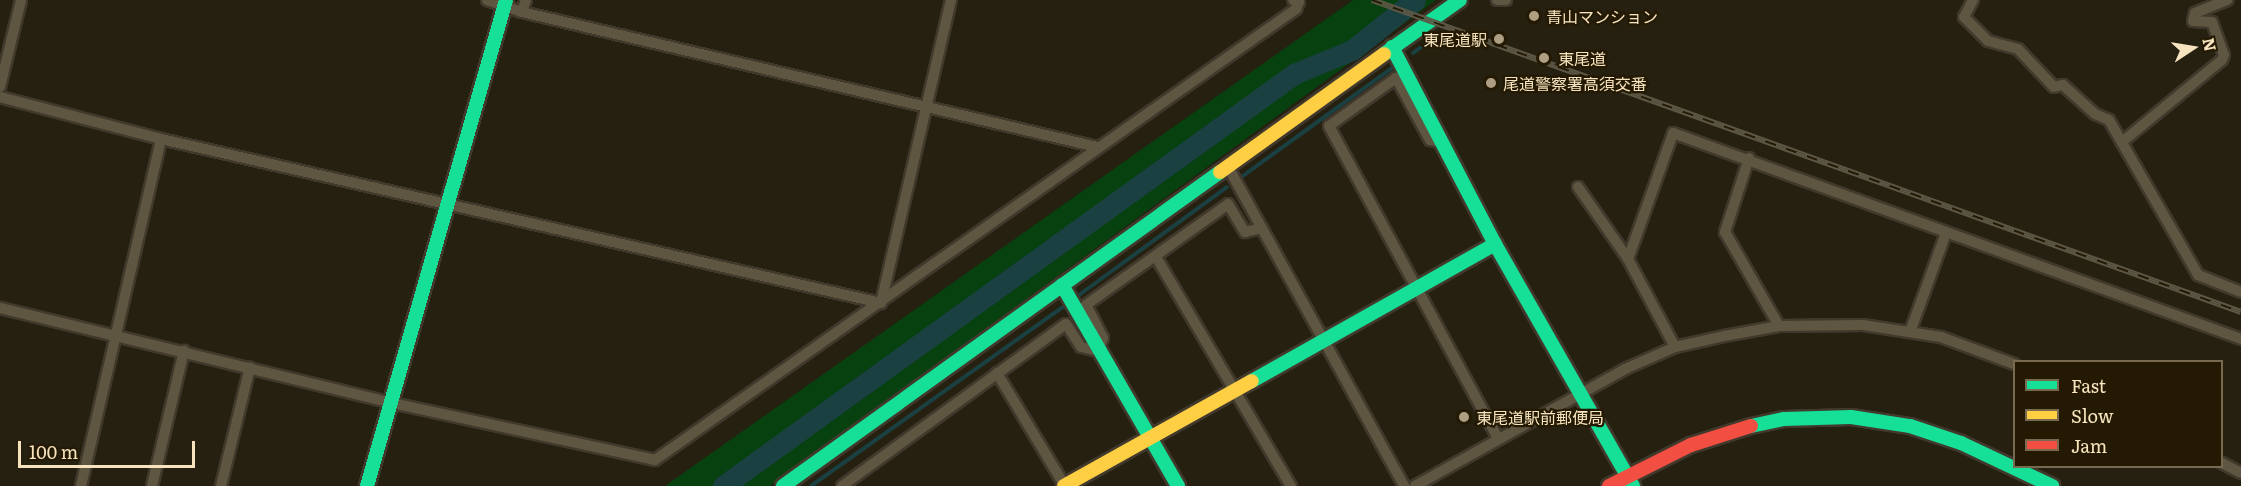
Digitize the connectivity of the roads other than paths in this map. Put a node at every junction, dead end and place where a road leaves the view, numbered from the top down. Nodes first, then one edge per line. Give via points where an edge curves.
1 (21, 0) edge
2 (474, 0) edge
3 (526, 0) edge
4 (951, 0) edge
5 (1293, 0) edge
6 (1460, 0) edge
7 (1497, 0) edge
8 (1506, 0) edge
9 (1973, 0) edge
10 (2227, 0) edge
11 (487, 1) edge
12 (505, 4) edge
13 (522, 12) junction
14 (1392, 47) junction
15 (0, 87) edge
16 (0, 97) edge
17 (925, 106) junction
18 (161, 139) junction
19 (2122, 141) junction
20 (1443, 142) junction
21 (1097, 147) junction
22 (1749, 158) junction
23 (1227, 165) junction
24 (1578, 187) dead end
25 (448, 203) junction
26 (1262, 228) junction
27 (1946, 233) junction
28 (1495, 244) junction
29 (1156, 257) junction
30 (1628, 259) junction
31 (1062, 285) junction
32 (1415, 288) junction
33 (2241, 292) edge
34 (880, 303) junction
35 (0, 309) edge
36 (1779, 326) junction
37 (1910, 332) junction
38 (117, 335) junction
39 (2241, 339) edge
40 (1324, 341) junction
41 (1675, 347) junction
42 (184, 351) junction
43 (1098, 351) junction
44 (2013, 364) edge
45 (250, 367) junction
46 (997, 373) junction
47 (1237, 389) junction
48 (1579, 395) junction
49 (391, 402) junction
50 (1152, 437) junction
51 (1498, 439) junction
52 (2223, 464) edge
53 (2013, 468) edge
54 (2014, 468) edge
55 (2241, 473) edge
56 (1630, 481) edge
57 (81, 486) edge
58 (152, 486) edge
59 (221, 486) edge
60 (367, 486) edge
61 (783, 486) edge
62 (842, 486) edge
63 (1065, 486) edge
64 (1178, 486) edge
65 (1291, 486) edge
66 (1404, 486) edge
67 (1414, 486) edge
68 (1609, 486) edge
69 (2052, 486) edge

1 - 15 street
2 - 11 street
3 - 13 street
4 - 17 street
5 - 21 street via 1299,2 1296,9
6 - 14 street
7 - 8 street
9 - 19 street via 1964,17 1988,41 2018,49 2054,87 2063,85 2095,114 2109,120
10 - 19 street via 2194,13 2193,21 2212,22 2224,55 2222,60
11 - 12 street
12 - 13 street
12 - 25 street
13 - 17 street
14 - 20 street
14 - 23 street
16 - 18 street
17 - 21 street
17 - 34 street
18 - 25 street
18 - 38 street
19 - 33 street via 2199,275
20 - 28 street
20 - 32 street via 1430,140 1396,78 1329,126
21 - 34 street
22 - 27 street
22 - 30 street via 1673,133
22 - 36 street via 1725,232
23 - 26 street
23 - 31 street
24 - 30 street
25 - 34 street
25 - 49 street
26 - 29 street via 1245,232 1228,204
26 - 40 street
27 - 37 street
27 - 39 street
28 - 32 street
28 - 48 street
29 - 43 street via 1086,305 1103,338
29 - 47 street
30 - 41 street
31 - 43 street
31 - 61 street
32 - 40 street
32 - 51 street
34 - 49 street via 655,460
35 - 38 street
36 - 37 street via 1863,325
36 - 41 street
37 - 44 street via 1941,337
38 - 42 street
38 - 57 street
40 - 47 street
40 - 66 street
41 - 48 street
42 - 45 street
42 - 58 street
43 - 46 street via 1082,348 1066,324
43 - 50 street
45 - 49 street
45 - 59 street
46 - 62 street
46 - 63 street
47 - 50 street
47 - 65 street
48 - 51 street
48 - 56 street
49 - 60 street
50 - 63 street
50 - 64 street
51 - 67 street
52 - 55 street
53 - 56 street via 1961,443 1910,426 1851,417 1784,419 1691,445
54 - 69 street
56 - 68 street

